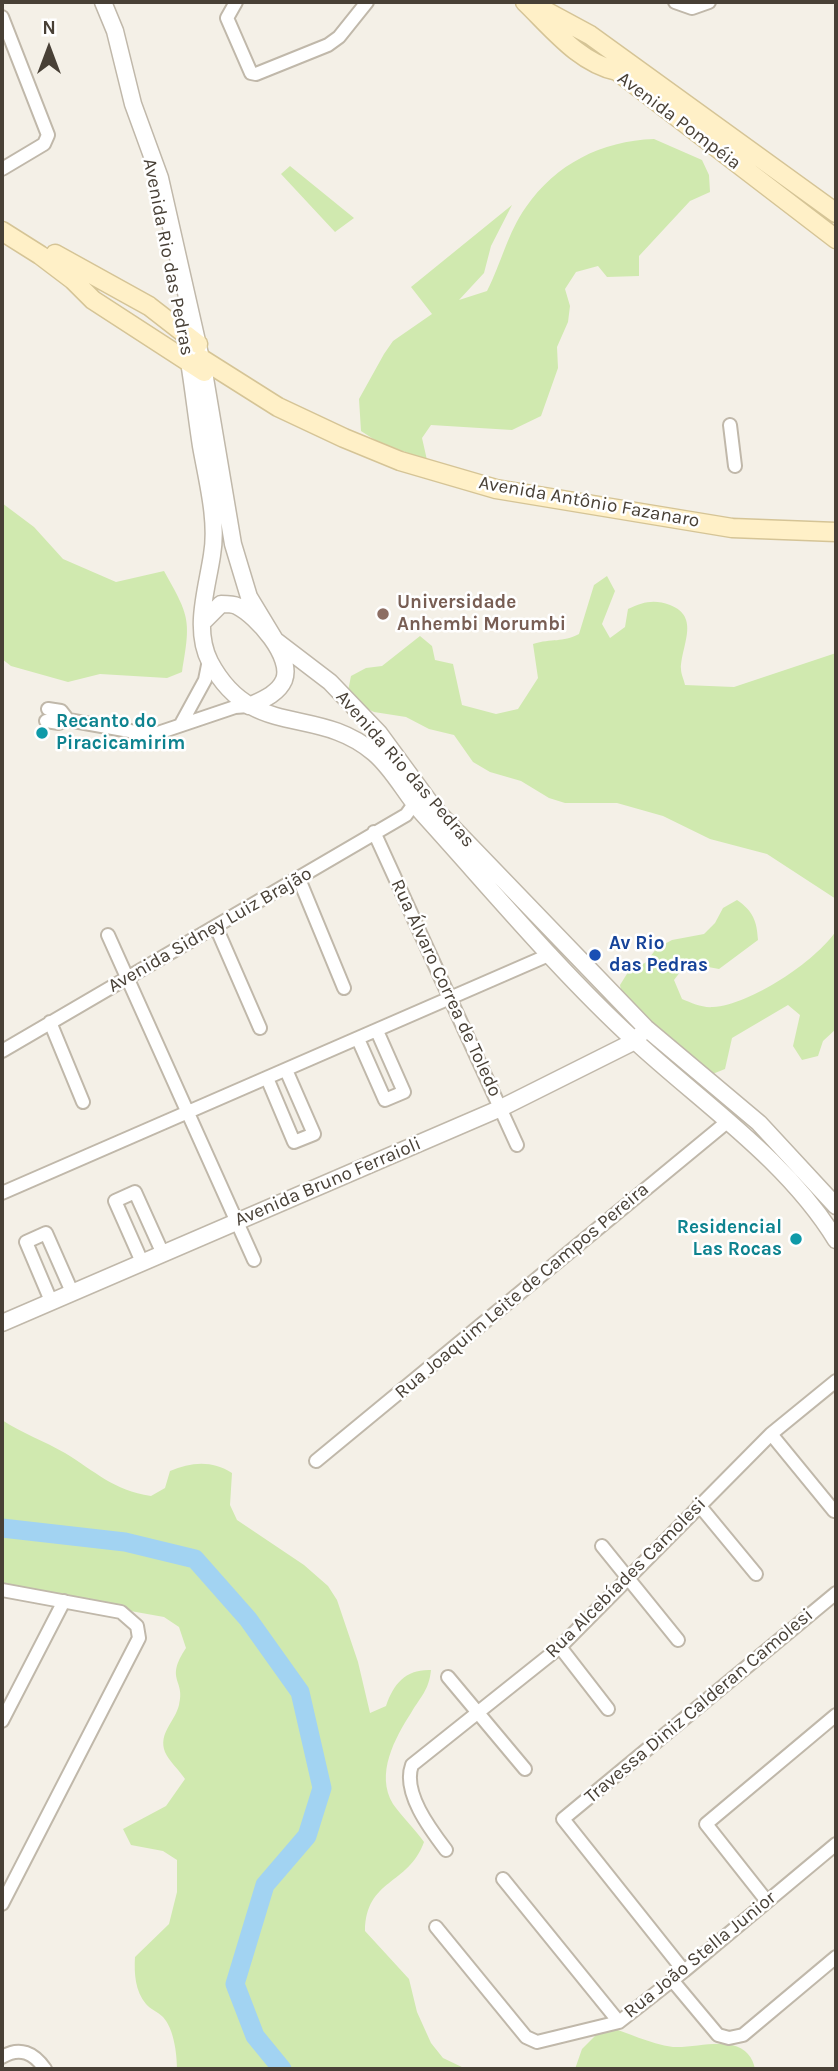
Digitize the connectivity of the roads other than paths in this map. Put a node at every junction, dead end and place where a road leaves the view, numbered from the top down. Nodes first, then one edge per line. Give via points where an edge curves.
1 (103, 2) edge
2 (236, 2) edge
3 (367, 2) edge
4 (527, 2) edge
5 (675, 2) edge
6 (709, 2) edge
7 (2, 17) edge
8 (753, 152) junction
9 (741, 167) junction
10 (2, 169) edge
11 (836, 213) edge
12 (2, 220) edge
13 (2, 231) edge
14 (835, 238) edge
15 (123, 290) junction
16 (149, 306) junction
17 (107, 308) junction
18 (139, 328) junction
19 (195, 354) junction
20 (730, 425) dead end
21 (735, 466) dead end
22 (836, 532) edge
23 (203, 622) junction
24 (275, 640) junction
25 (209, 660) junction
26 (249, 706) junction
27 (47, 715) dead end
28 (181, 723) junction
29 (414, 804) junction
30 (374, 832) junction
31 (299, 879) junction
32 (216, 927) junction
33 (108, 935) dead end
34 (551, 954) junction
35 (127, 977) junction
36 (344, 988) dead end
37 (450, 998) junction
38 (50, 1022) junction
39 (260, 1028) dead end
40 (646, 1028) junction
41 (377, 1031) junction
42 (358, 1039) junction
43 (635, 1041) junction
44 (2, 1051) edge
45 (286, 1070) junction
46 (267, 1078) junction
47 (83, 1102) dead end
48 (501, 1108) junction
49 (188, 1112) junction
50 (727, 1122) junction
51 (517, 1145) dead end
52 (2, 1193) edge
53 (836, 1206) edge
54 (237, 1222) junction
55 (836, 1240) edge
56 (163, 1254) junction
57 (254, 1260) dead end
58 (142, 1262) junction
59 (72, 1293) junction
60 (51, 1301) junction
61 (2, 1323) edge
62 (836, 1381) edge
63 (771, 1434) junction
64 (317, 1461) dead end
65 (699, 1505) junction
66 (834, 1511) dead end
67 (602, 1546) dead end
68 (756, 1574) dead end
69 (630, 1578) junction
70 (2, 1590) edge
71 (836, 1593) edge
72 (64, 1601) junction
73 (678, 1640) dead end
74 (560, 1647) junction
75 (448, 1677) dead end
76 (608, 1709) dead end
77 (477, 1712) junction
78 (836, 1715) edge
79 (2, 1721) edge
80 (524, 1769) dead end
81 (836, 1844) edge
82 (444, 1847) dead end
83 (503, 1879) dead end
84 (766, 1900) junction
85 (2, 1904) edge
86 (436, 1927) dead end
87 (836, 1957) edge
88 (684, 1971) junction
89 (672, 1980) junction
90 (619, 2022) junction
91 (2, 2057) edge
92 (45, 2069) edge

1 - 19 street, Avenida Rio das Pedras via 147,146
2 - 3 street via 227,18 251,73 256,74 328,46
4 - 8 main road, Avenida Pompéia via 590,35
4 - 9 main road, Avenida Pompéia via 570,46 600,68 617,71
5 - 6 street via 692,8
7 - 10 street via 48,135 44,144
8 - 9 main road via 741,159
8 - 11 main road, Avenida Pompéia
9 - 14 main road, Avenida Pompéia
12 - 15 main road, Avenida Antônio Fazanaro via 69,263
13 - 17 main road, Avenida Antônio Fazanaro
15 - 16 main road, Avenida Antônio Fazanaro
15 - 17 main road via 121,305
16 - 18 main road via 139,315
16 - 19 main road, Avenida Antônio Fazanaro
17 - 18 main road, Avenida Antônio Fazanaro
18 - 19 main road, Avenida Antônio Fazanaro
19 - 22 main road, Avenida Antônio Fazanaro via 278,407 344,438 400,461 496,489 732,528
19 - 23 street, Avenida Rio das Pedras via 213,551
19 - 24 street, Avenida Rio das Pedras via 233,544 249,597
20 - 21 street
23 - 24 street via 220,604 237,606
23 - 25 street, Avenida Rio das Pedras
24 - 26 street via 285,677 276,691
24 - 40 street, Avenida Rio das Pedras via 330,682 363,716 434,808
25 - 26 street, Avenida Rio das Pedras
25 - 28 street, Avenida Rio das Pedras via 205,680
26 - 28 street
26 - 29 street, Avenida Rio das Pedras via 268,716 324,724 343,732 384,762
27 - 28 street via 59,723 68,720 152,735
29 - 30 street, Avenida Sidney Luiz Brajão via 406,814
29 - 34 street, Avenida Rio das Pedras
30 - 31 street, Avenida Sidney Luiz Brajão
30 - 37 street, Rua Álvaro Correa de Toledo
31 - 32 street, Avenida Sidney Luiz Brajão
31 - 36 street
32 - 35 street, Avenida Sidney Luiz Brajão
32 - 39 street
33 - 35 street
34 - 37 street
34 - 43 street, Avenida Rio das Pedras
35 - 38 street, Avenida Sidney Luiz Brajão
35 - 49 street
37 - 41 street
37 - 48 street, Rua Álvaro Correa de Toledo
38 - 44 street, Avenida Sidney Luiz Brajão
38 - 47 street
40 - 43 street, Avenida Bruno Ferraioli
40 - 53 street, Avenida Rio das Pedras via 759,1123
41 - 42 street
41 - 42 street via 404,1092 384,1100
42 - 45 street
43 - 48 street, Avenida Bruno Ferraioli
43 - 50 street, Avenida Rio das Pedras
45 - 46 street
45 - 46 street via 314,1134 294,1142
46 - 49 street
48 - 51 street, Rua Álvaro Correa de Toledo
48 - 54 street, Avenida Bruno Ferraioli
49 - 52 street
49 - 54 street
50 - 55 street, Avenida Rio das Pedras via 800,1193
50 - 64 street, Rua Joaquim Leite de Campos Pereira
54 - 56 street, Avenida Bruno Ferraioli
54 - 57 street
56 - 58 street, Avenida Bruno Ferraioli
56 - 58 street via 135,1192 115,1201
58 - 59 street, Avenida Bruno Ferraioli
59 - 60 street, Avenida Bruno Ferraioli
59 - 60 street via 47,1233 26,1241
60 - 61 street, Avenida Bruno Ferraioli
62 - 63 street, Rua Alcebíades Camolesi
63 - 65 street, Rua Alcebíades Camolesi
63 - 66 street
65 - 68 street
65 - 69 street, Rua Alcebíades Camolesi
67 - 69 street
69 - 73 street
69 - 74 street, Rua Alcebíades Camolesi
70 - 72 street
71 - 88 street, Travessa Diniz Calderan Camolesi via 563,1819
72 - 79 street
72 - 85 street via 121,1612 137,1626 139,1638
74 - 76 street
74 - 77 street, Rua Alcebíades Camolesi
75 - 77 street
77 - 80 street
77 - 82 street, Rua Alcebíades Camolesi via 420,1756 408,1776 410,1789
78 - 84 street via 706,1824
81 - 84 street, Rua João Stella Junior
83 - 90 street
84 - 88 street, Rua João Stella Junior
86 - 90 street, Rua João Stella Junior via 526,2037 537,2042
87 - 89 street via 743,2035 729,2038 718,2035
88 - 89 street, Rua João Stella Junior
89 - 90 street, Rua João Stella Junior
91 - 92 street via 26,2052 37,2057

